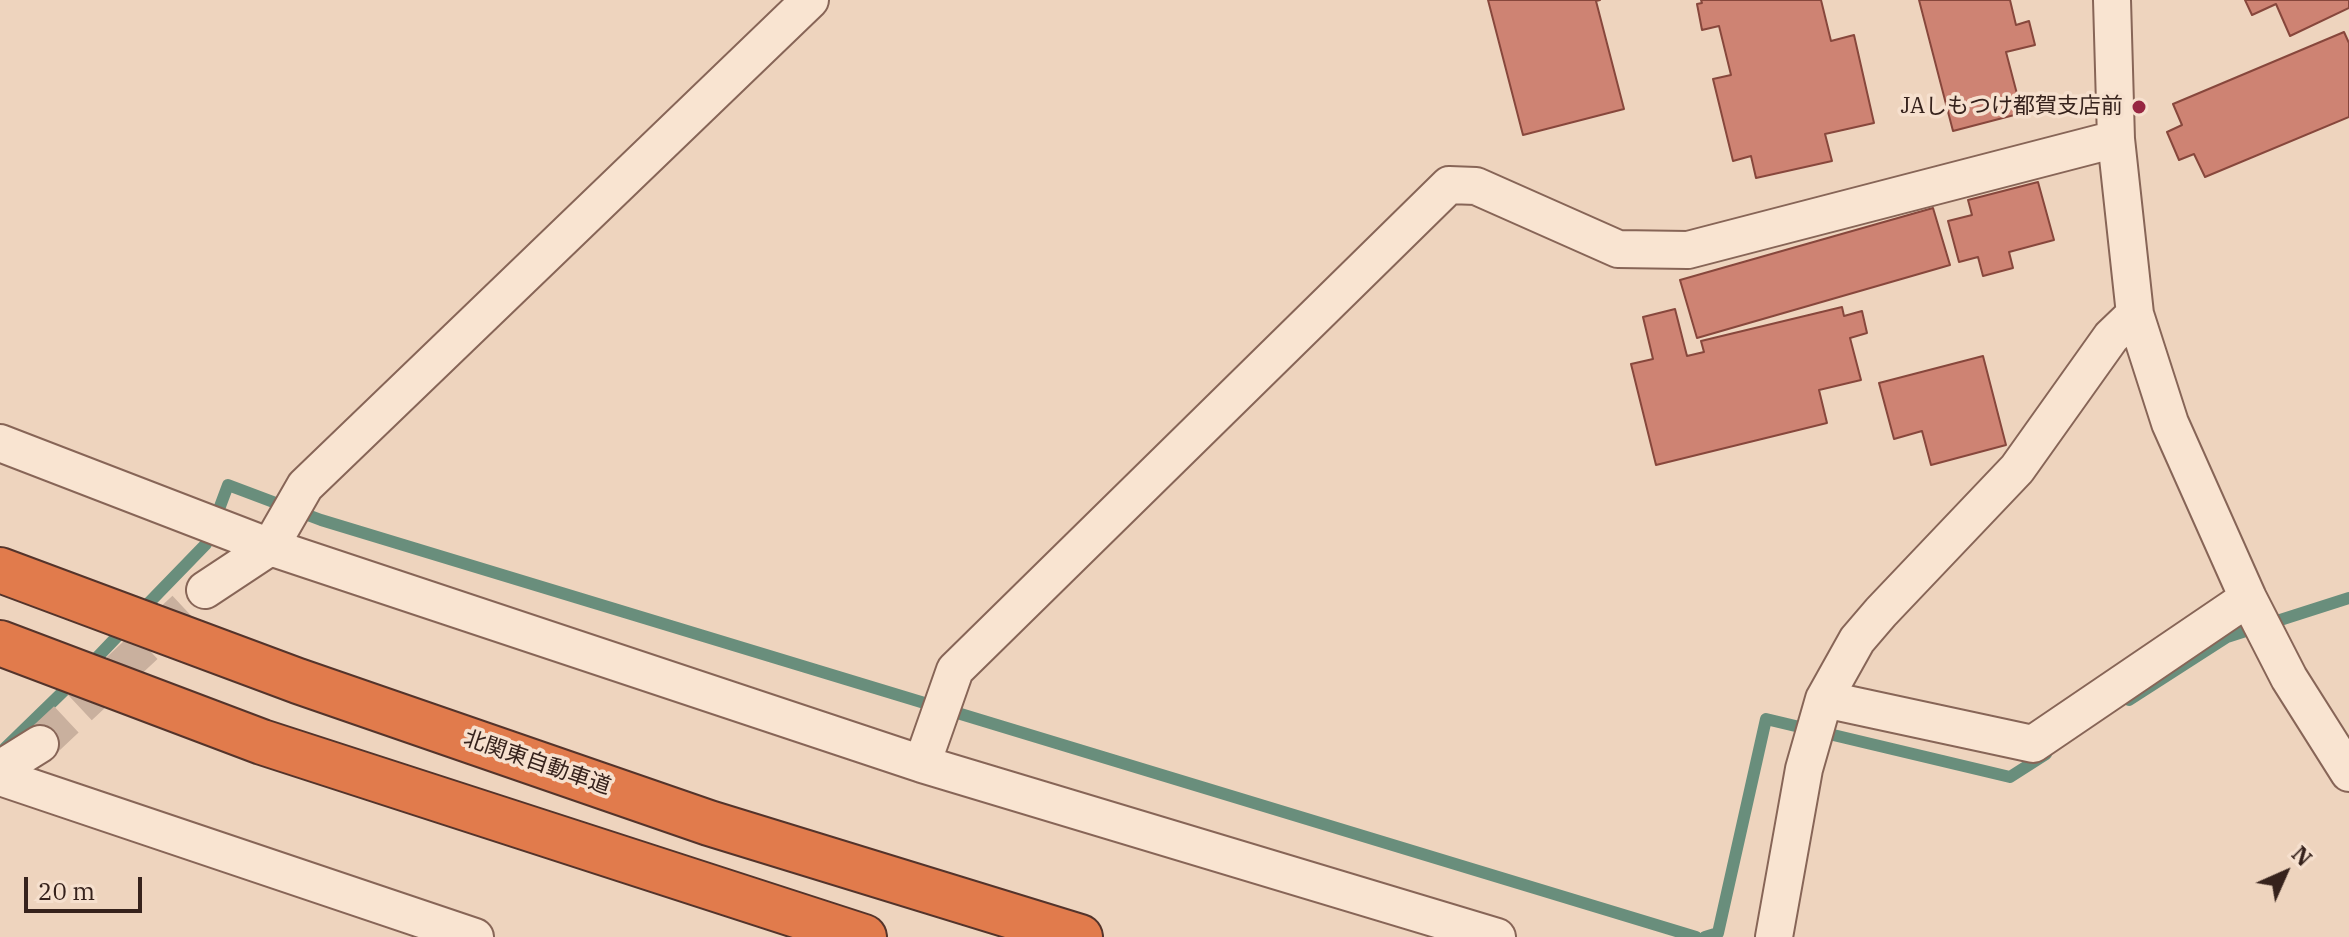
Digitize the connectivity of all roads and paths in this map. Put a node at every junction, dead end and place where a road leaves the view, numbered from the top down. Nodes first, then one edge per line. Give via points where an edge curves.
1 (810, 0) edge
2 (2112, 0) edge
3 (2116, 139) junction
4 (2135, 314) junction
5 (0, 443) edge
6 (270, 547) junction
7 (0, 570) edge
8 (205, 590) tunnel mouth
9 (2248, 598) junction
10 (0, 643) edge
11 (1824, 699) junction
12 (40, 744) tunnel mouth
13 (922, 764) junction
14 (0, 769) edge
15 (2349, 773) edge
16 (0, 777) edge
17 (475, 937) edge
18 (864, 937) edge
19 (1080, 937) edge
20 (1497, 937) edge
21 (1774, 937) edge

1 - 6 street via 305,486
2 - 3 street
3 - 4 street
3 - 13 street via 1688,250 1618,249 1476,186 1449,185 955,670
4 - 9 street via 2170,423
4 - 11 street via 2111,337 2017,469 1857,640
5 - 6 street
6 - 8 street
6 - 13 street
7 - 19 highway, 北関東自動車道 via 298,681 709,823
9 - 11 street via 2033,744
9 - 15 street via 2289,678
10 - 18 highway via 262,742
11 - 21 street via 1804,769
12 - 14 street
13 - 20 street
16 - 17 street

